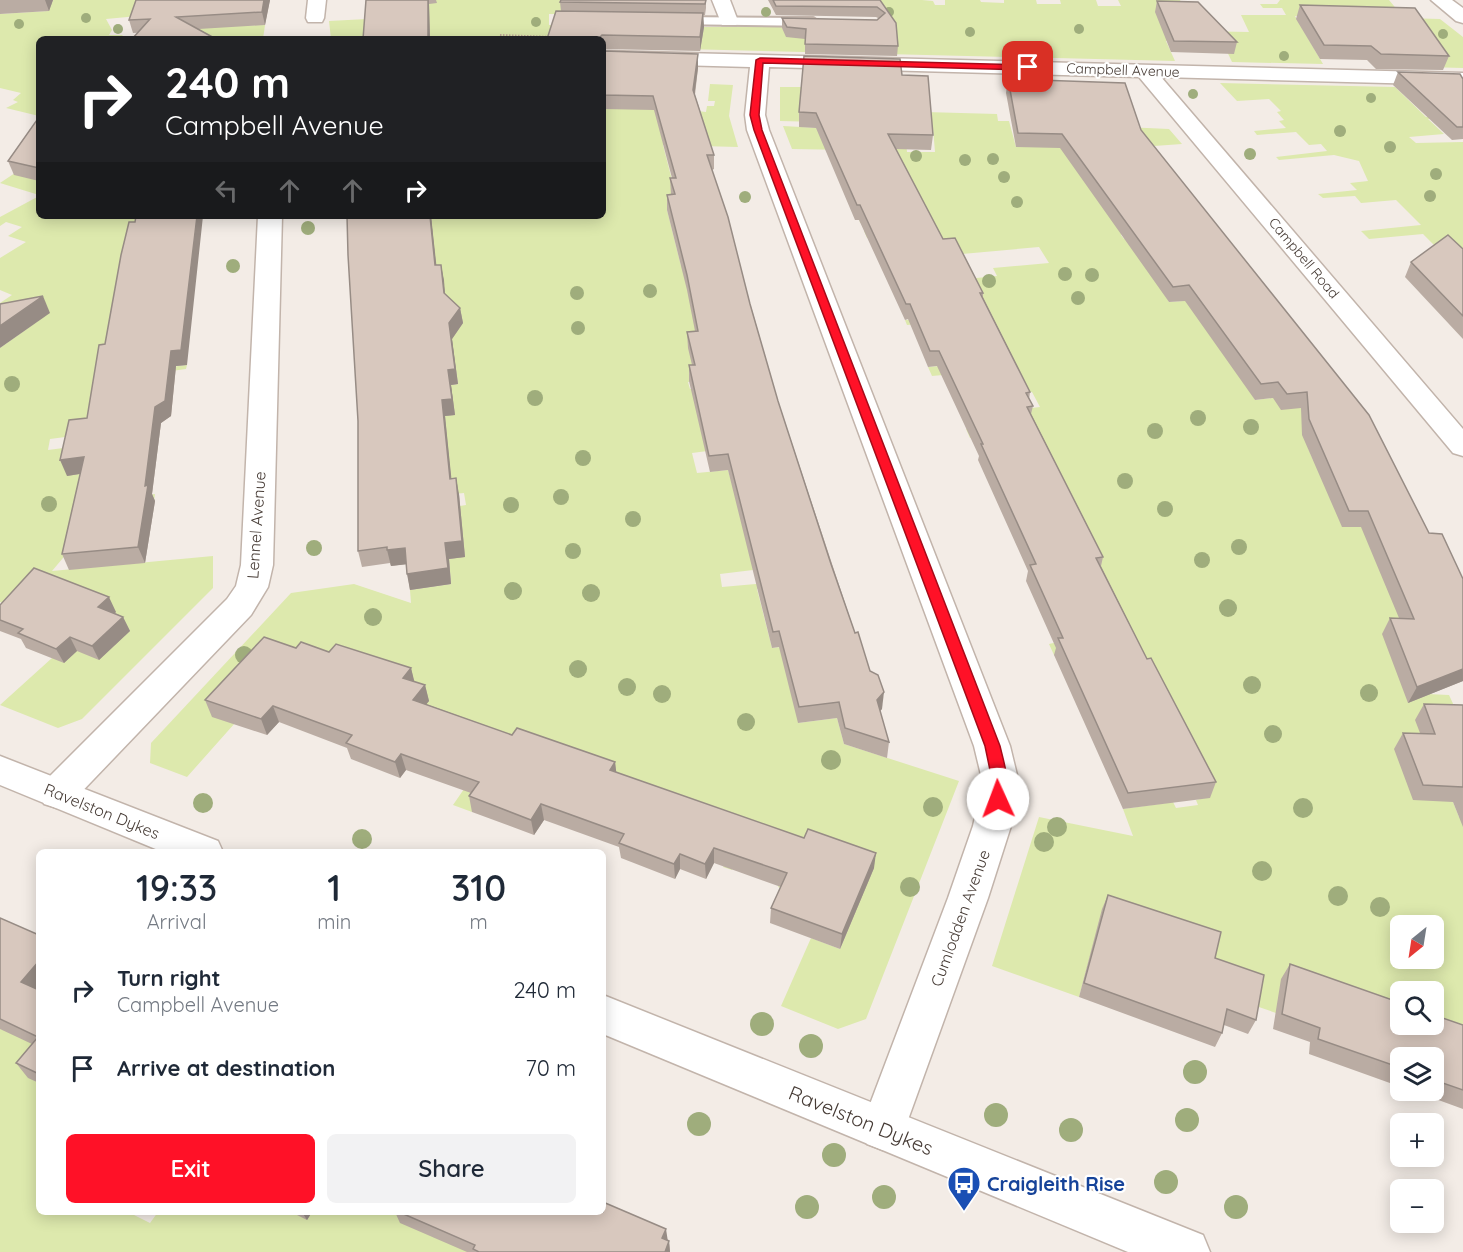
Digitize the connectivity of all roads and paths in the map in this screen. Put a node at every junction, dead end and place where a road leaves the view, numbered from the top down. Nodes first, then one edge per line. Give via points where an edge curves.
1 (721, 0) edge
2 (1440, 0) edge
3 (1463, 17) edge
4 (666, 21) edge
5 (729, 21) junction
6 (830, 22) edge
7 (606, 57) edge
8 (760, 60) junction
9 (1144, 70) junction
10 (1463, 79) edge
11 (270, 219) edge
12 (1463, 447) edge
13 (0, 770) edge
14 (57, 793) junction
15 (197, 849) edge
16 (606, 1015) edge
17 (883, 1128) junction
18 (1186, 1252) edge

1 - 5 street
2 - 3 street
4 - 5 lane
5 - 6 lane
7 - 8 street, Campbell Avenue
8 - 9 street, Campbell Avenue
8 - 17 street, Cumlodden Avenue via 755,115 758,130 992,746 999,775 992,826
9 - 10 street, Campbell Avenue
9 - 12 street, Campbell Road
11 - 14 street, Lennel Avenue via 254,580 239,607
13 - 14 street, Ravelston Dykes
14 - 15 street, Ravelston Dykes
16 - 17 street, Ravelston Dykes
17 - 18 street, Ravelston Dykes

